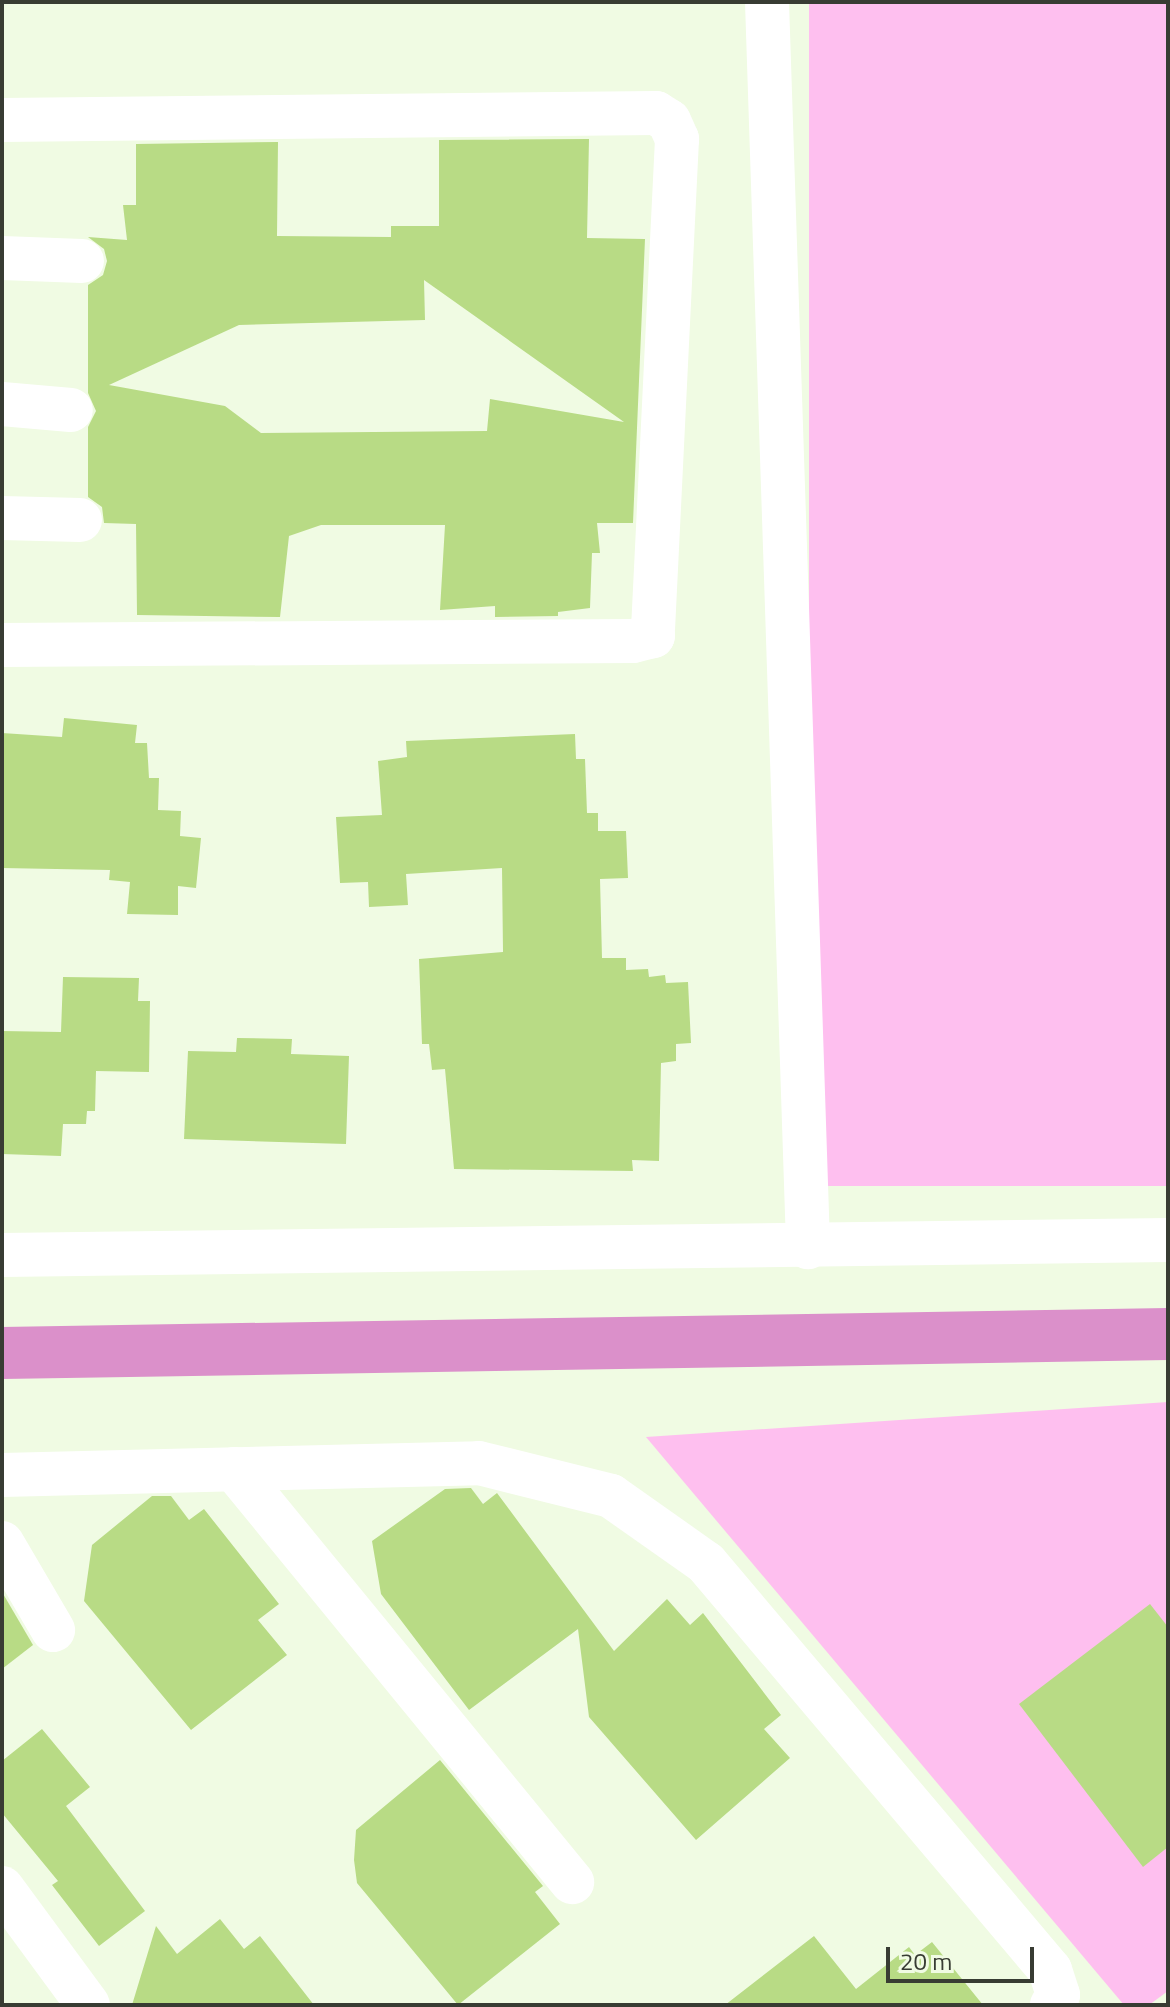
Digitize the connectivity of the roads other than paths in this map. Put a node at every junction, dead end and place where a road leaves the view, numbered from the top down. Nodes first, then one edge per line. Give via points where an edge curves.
1 (767, 2) edge
2 (2, 120) edge
3 (2, 258) edge
4 (82, 261) dead end
5 (2, 404) edge
6 (71, 410) dead end
7 (2, 518) edge
8 (80, 520) dead end
9 (2, 645) edge
10 (1168, 1240) edge
11 (808, 1247) junction
12 (2, 1255) edge
13 (234, 1469) junction
14 (2, 1475) edge
15 (2, 1543) edge
16 (53, 1630) dead end
17 (572, 1882) dead end
18 (2, 1888) edge
19 (88, 2005) edge
20 (1052, 2005) edge

1 - 11 street
2 - 9 street via 656,113 669,121 677,139 653,636 633,641
3 - 4 street
5 - 6 street
7 - 8 street
10 - 11 street
11 - 12 street
13 - 14 street
13 - 17 street
13 - 20 street via 479,1463 611,1496 706,1563 1050,1970 1058,1995
15 - 16 street
18 - 19 street

